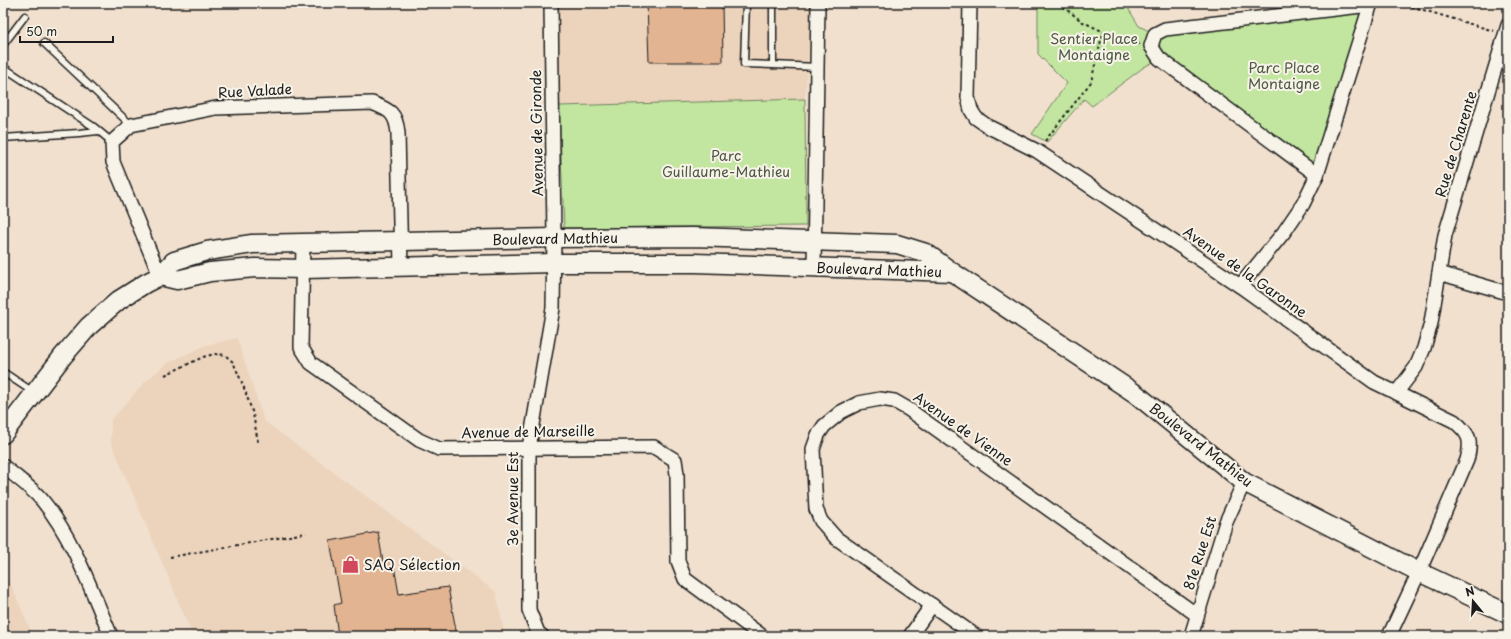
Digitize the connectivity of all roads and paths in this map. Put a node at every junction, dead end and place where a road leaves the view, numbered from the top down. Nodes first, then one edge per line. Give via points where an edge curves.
1 (551, 3) edge
2 (746, 3) edge
3 (773, 3) edge
4 (818, 3) edge
5 (970, 3) edge
6 (1058, 3) edge
7 (1400, 3) edge
8 (1371, 4) edge
9 (25, 16) dead end
10 (1506, 30) edge
11 (1103, 32) junction
12 (44, 43) dead end
13 (3, 45) edge
14 (1151, 46) junction
15 (774, 65) junction
16 (3, 67) edge
17 (818, 67) junction
18 (131, 125) junction
19 (98, 131) junction
20 (3, 138) edge
21 (112, 142) junction
22 (1037, 152) junction
23 (1317, 175) junction
24 (554, 238) junction
25 (814, 240) junction
26 (400, 242) junction
27 (303, 244) junction
28 (553, 264) junction
29 (401, 267) junction
30 (814, 268) junction
31 (304, 269) junction
32 (952, 272) junction
33 (1439, 273) junction
34 (160, 276) junction
35 (1240, 286) junction
36 (1508, 292) edge
37 (3, 372) edge
38 (165, 375) dead end
39 (1397, 392) junction
40 (34, 393) junction
41 (3, 434) edge
42 (258, 442) dead end
43 (529, 448) junction
44 (3, 466) edge
45 (1244, 482) junction
46 (306, 533) dead end
47 (170, 557) dead end
48 (1419, 572) junction
49 (932, 605) junction
50 (1197, 614) junction
51 (1508, 614) edge
52 (111, 636) edge
53 (542, 636) edge
54 (762, 636) edge
55 (910, 636) edge
56 (976, 636) edge
57 (1191, 636) edge
58 (1389, 636) edge

1 - 24 street, Avenue de Gironde
2 - 15 lane via 744,64
3 - 15 lane
4 - 17 street
5 - 22 street, Avenue de la Garonne via 968,97 971,110 976,118 989,127
6 - 11 path via 1083,22
7 - 10 path
8 - 14 street via 1165,29 1155,34
8 - 23 street
9 - 13 lane
10 - 33 street, Rue de Charente via 1445,235
11 - 14 path via 1121,40
11 - 22 path via 1091,82
12 - 18 lane
14 - 23 street via 1159,58
15 - 17 lane
16 - 19 lane
17 - 25 street
18 - 21 street
18 - 26 street, Rue Valade via 216,108 372,103 384,107 397,121
19 - 20 lane
19 - 21 lane
21 - 34 street via 113,162
22 - 35 street, Avenue de la Garonne
23 - 35 street via 1303,204 1284,232
24 - 25 street, Boulevard Mathieu
24 - 26 street, Boulevard Mathieu
24 - 28 street, Avenue de Gironde
25 - 30 street
25 - 32 street, Boulevard Mathieu via 897,244 926,253
26 - 27 street, Boulevard Mathieu
26 - 29 street, Rue Valade
27 - 31 street, Avenue de Marseille
27 - 34 street, Boulevard Mathieu via 252,244 207,251 174,261
28 - 29 street, Boulevard Mathieu
28 - 30 street, Boulevard Mathieu via 695,263
28 - 43 street, 3e Avenue Est via 553,308
29 - 31 street, Boulevard Mathieu
30 - 32 street, Boulevard Mathieu
31 - 34 street, Boulevard Mathieu via 255,268 210,272 177,280
31 - 43 street, Avenue de Marseille via 301,347 311,362 420,440 439,449
32 - 45 street, Boulevard Mathieu via 1136,394
33 - 36 street
33 - 39 street, Rue de Charente via 1424,348 1416,367
34 - 40 street, Boulevard Mathieu via 119,300 89,326
35 - 39 street, Avenue de la Garonne via 1374,382
37 - 40 lane
38 - 42 path via 203,357 224,355 233,362 243,385 253,414
39 - 48 street, Avenue de la Garonne via 1454,421 1469,437 1470,447 1466,460
40 - 41 street, Boulevard Mathieu
43 - 53 street, 3e Avenue Est via 529,610 538,633
43 - 54 street, Avenue de Marseille via 654,448 674,460 677,474 678,561 685,579
44 - 52 street via 41,499 58,521
45 - 48 street, Boulevard Mathieu
45 - 50 street, 81e Rue Est via 1226,522
46 - 47 path
48 - 51 street, Boulevard Mathieu
48 - 58 street
49 - 50 street, Avenue de Vienne via 836,538 821,521 816,509 813,449 818,435 840,412 859,403 880,399 894,401 908,409
49 - 55 street
49 - 56 street, Avenue de Vienne
50 - 57 street, 81e Rue Est

